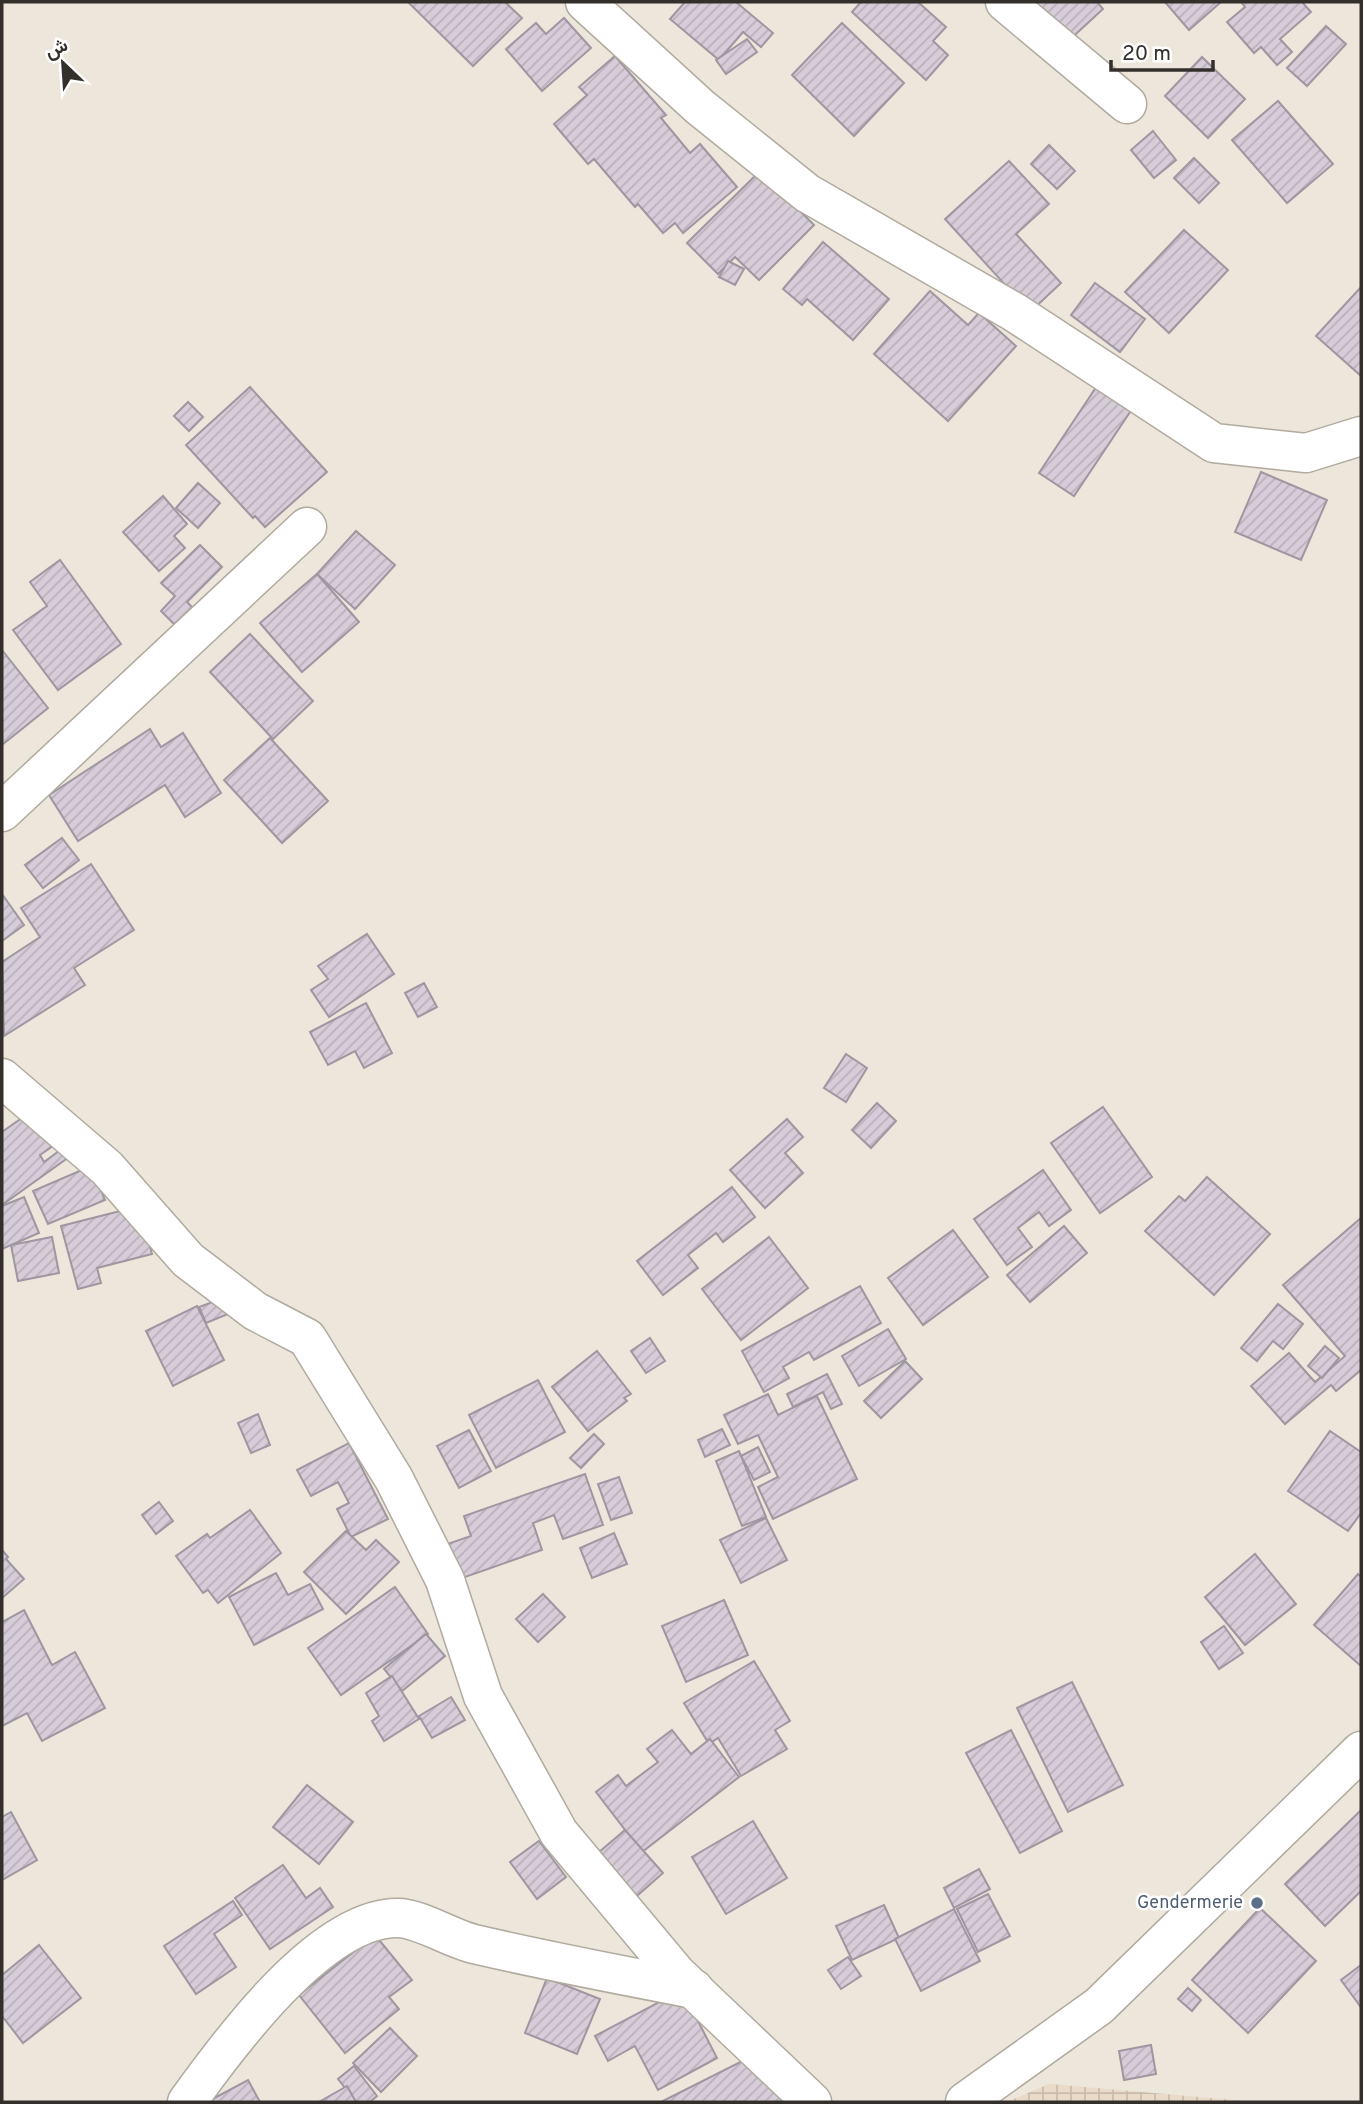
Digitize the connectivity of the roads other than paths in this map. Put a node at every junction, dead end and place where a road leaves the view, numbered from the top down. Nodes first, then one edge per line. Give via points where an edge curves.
1 (585, 2) edge
2 (1005, 2) edge
3 (1127, 104) dead end
4 (1361, 436) edge
5 (307, 527) dead end
6 (2, 812) edge
7 (2, 1078) edge
8 (1361, 1751) edge
9 (694, 1989) junction
10 (187, 2102) edge
11 (812, 2102) edge
12 (965, 2102) edge

1 - 4 street via 700,107 807,193 1014,312 1214,443 1306,453
2 - 3 street
5 - 6 street
7 - 9 street via 107,1168 188,1260 255,1311 307,1338 394,1479 445,1580 482,1696 559,1833
8 - 12 street via 1099,2006
9 - 10 street via 470,1943 399,1917 361,1925 314,1954 230,2043
9 - 11 street

